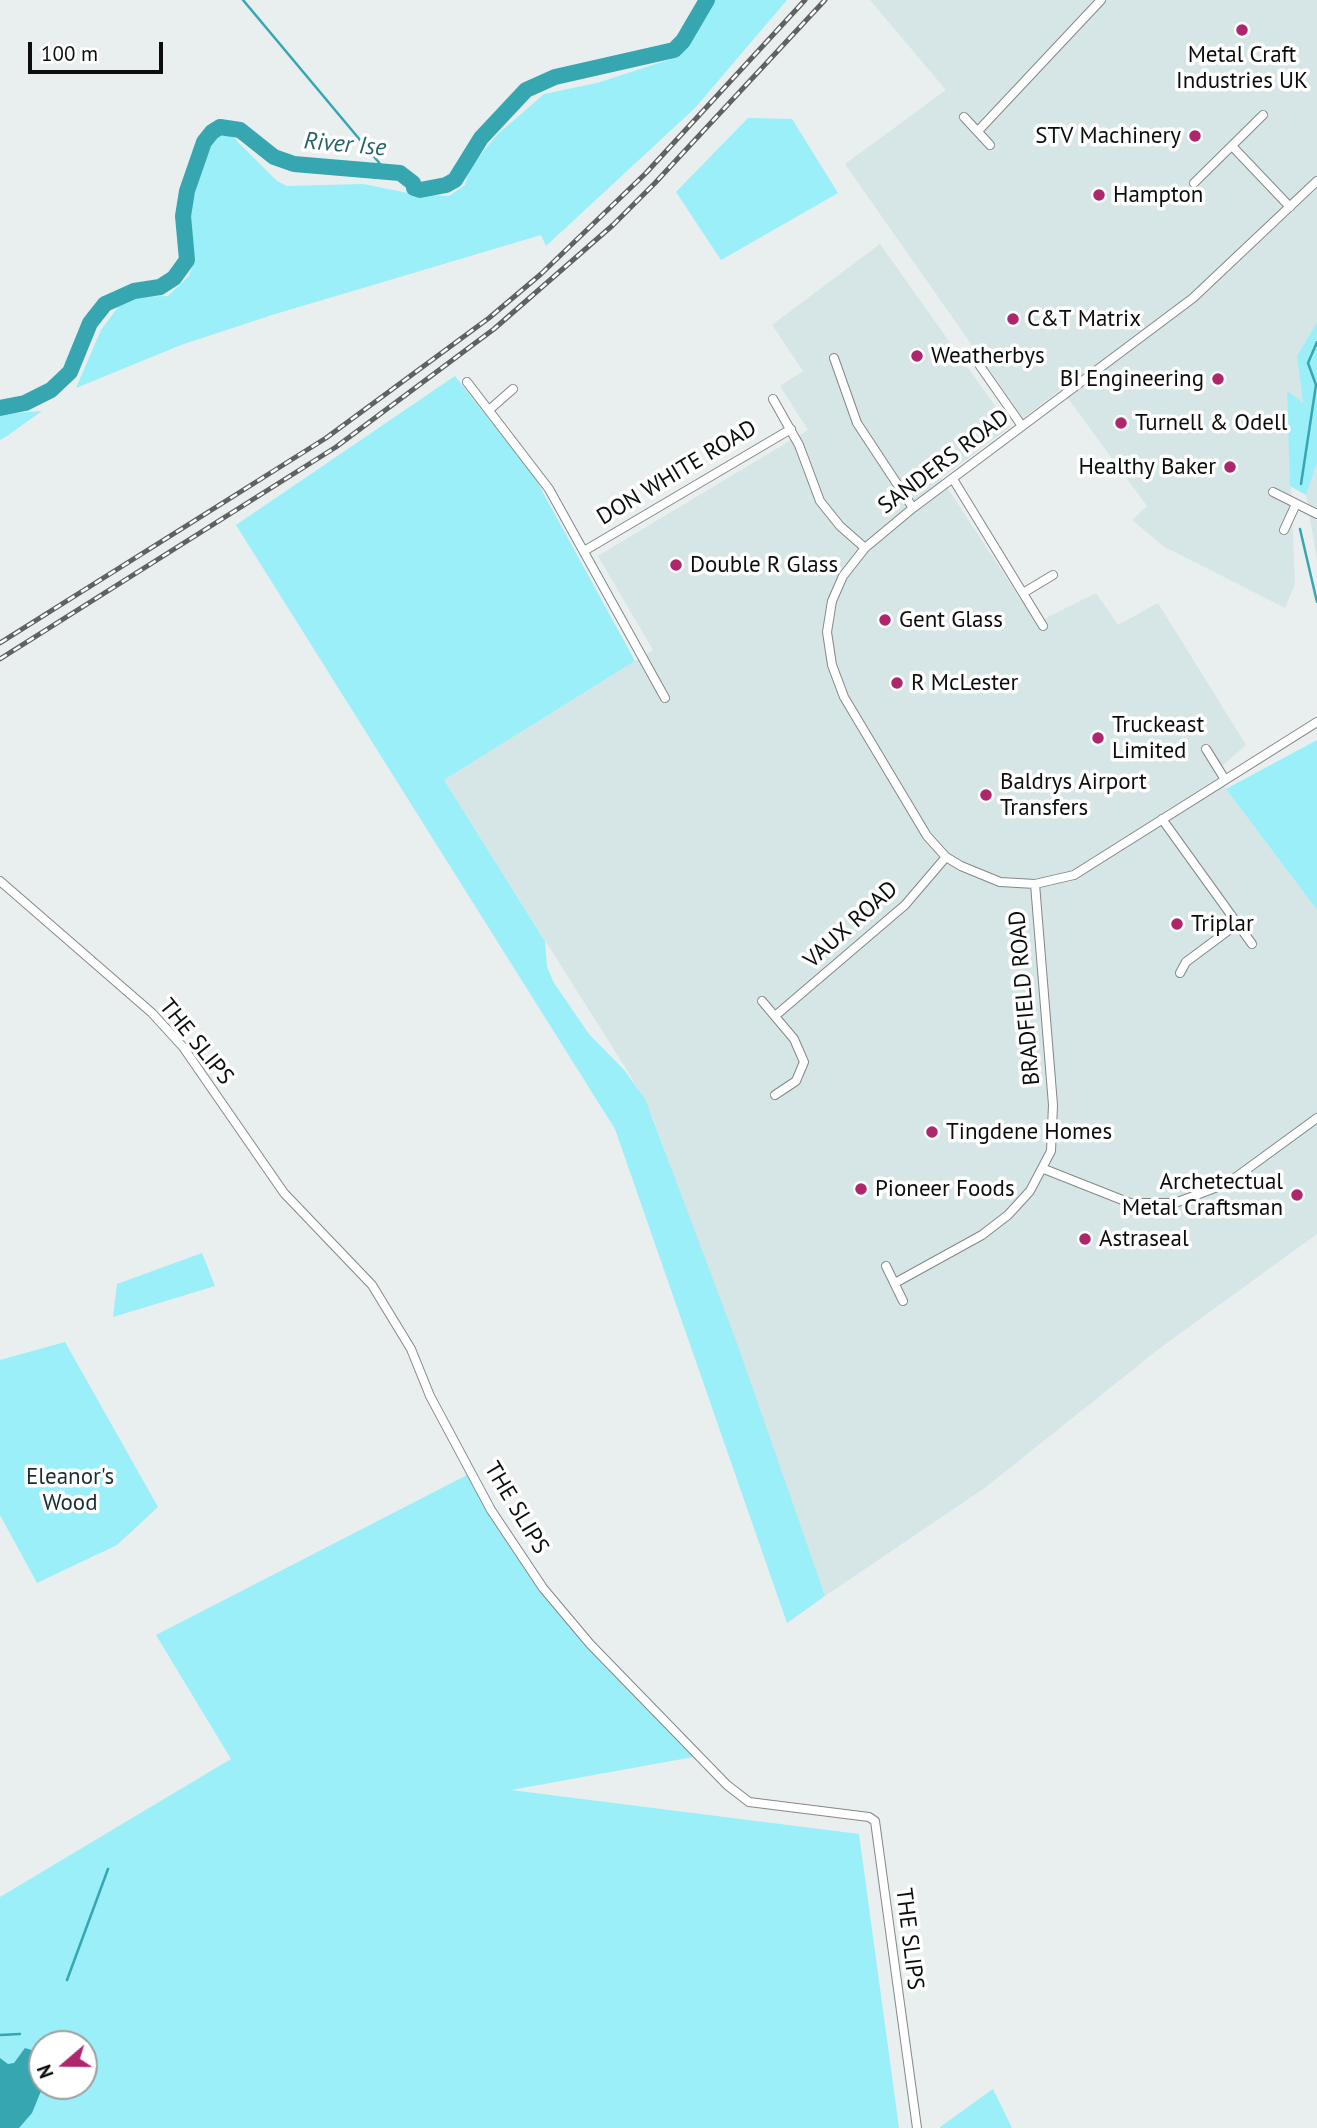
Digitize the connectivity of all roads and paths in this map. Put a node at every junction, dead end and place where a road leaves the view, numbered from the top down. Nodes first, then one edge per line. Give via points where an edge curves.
1 (1101, 0) edge
2 (1263, 116) dead end
3 (964, 117) dead end
4 (978, 131) junction
5 (990, 145) dead end
6 (1232, 146) junction
7 (1317, 181) edge
8 (1194, 183) dead end
9 (1290, 207) junction
10 (834, 358) dead end
11 (980, 366) dead end
12 (467, 382) dead end
13 (513, 389) dead end
14 (773, 399) dead end
15 (489, 410) junction
16 (1022, 426) junction
17 (790, 429) junction
18 (953, 479) junction
19 (1273, 492) dead end
20 (1296, 503) junction
21 (912, 508) junction
22 (1317, 514) edge
23 (1284, 530) dead end
24 (865, 548) junction
25 (584, 551) junction
26 (1053, 575) dead end
27 (1023, 593) junction
28 (1043, 626) dead end
29 (665, 698) dead end
30 (1317, 722) edge
31 (1206, 749) dead end
32 (1224, 778) junction
33 (1162, 819) junction
34 (946, 857) junction
35 (0, 881) edge
36 (1035, 884) junction
37 (1237, 924) junction
38 (1252, 944) dead end
39 (1180, 974) dead end
40 (762, 1001) dead end
41 (775, 1016) junction
42 (775, 1095) dead end
43 (1317, 1118) edge
44 (1044, 1169) junction
45 (886, 1266) dead end
46 (895, 1283) junction
47 (903, 1301) dead end
48 (917, 2128) edge

1 - 4 street
2 - 6 street
3 - 4 street
4 - 5 street
6 - 8 street
6 - 9 street
7 - 9 street, SANDERS ROAD
9 - 16 street, SANDERS ROAD via 1193,298
10 - 21 street via 857,423
11 - 16 street
12 - 15 street, DON WHITE ROAD
13 - 15 street
14 - 17 street, DON WHITE ROAD
15 - 25 street, DON WHITE ROAD via 537,470
16 - 18 street, SANDERS ROAD
17 - 24 street, DON WHITE ROAD via 820,501
17 - 25 street, DON WHITE ROAD
18 - 21 street, SANDERS ROAD
18 - 27 street
19 - 20 street
20 - 22 street
20 - 23 street
21 - 24 street, SANDERS ROAD
24 - 34 street, SANDERS ROAD via 843,576 832,601 827,632 832,665 844,697 906,802
25 - 29 street, DON WHITE ROAD
26 - 27 street
27 - 28 street
30 - 32 street
31 - 32 street
32 - 33 street
33 - 36 street via 1074,875
33 - 37 street
34 - 36 street via 990,880
34 - 41 street, VAUX ROAD via 905,905
35 - 48 street, THE SLIPS via 152,1013 183,1047 284,1193 372,1285 411,1349 430,1396 491,1510 543,1588 590,1644 727,1785 749,1801 875,1821
36 - 44 street, BRADFIELD ROAD via 1053,1105 1051,1151
37 - 38 street
37 - 39 street via 1186,962
40 - 41 street
41 - 42 street via 794,1039 804,1062 796,1081
43 - 44 street via 1228,1183 1175,1203 1130,1203
44 - 46 street, BRADFIELD ROAD via 1022,1201 998,1224
45 - 46 street
46 - 47 street

